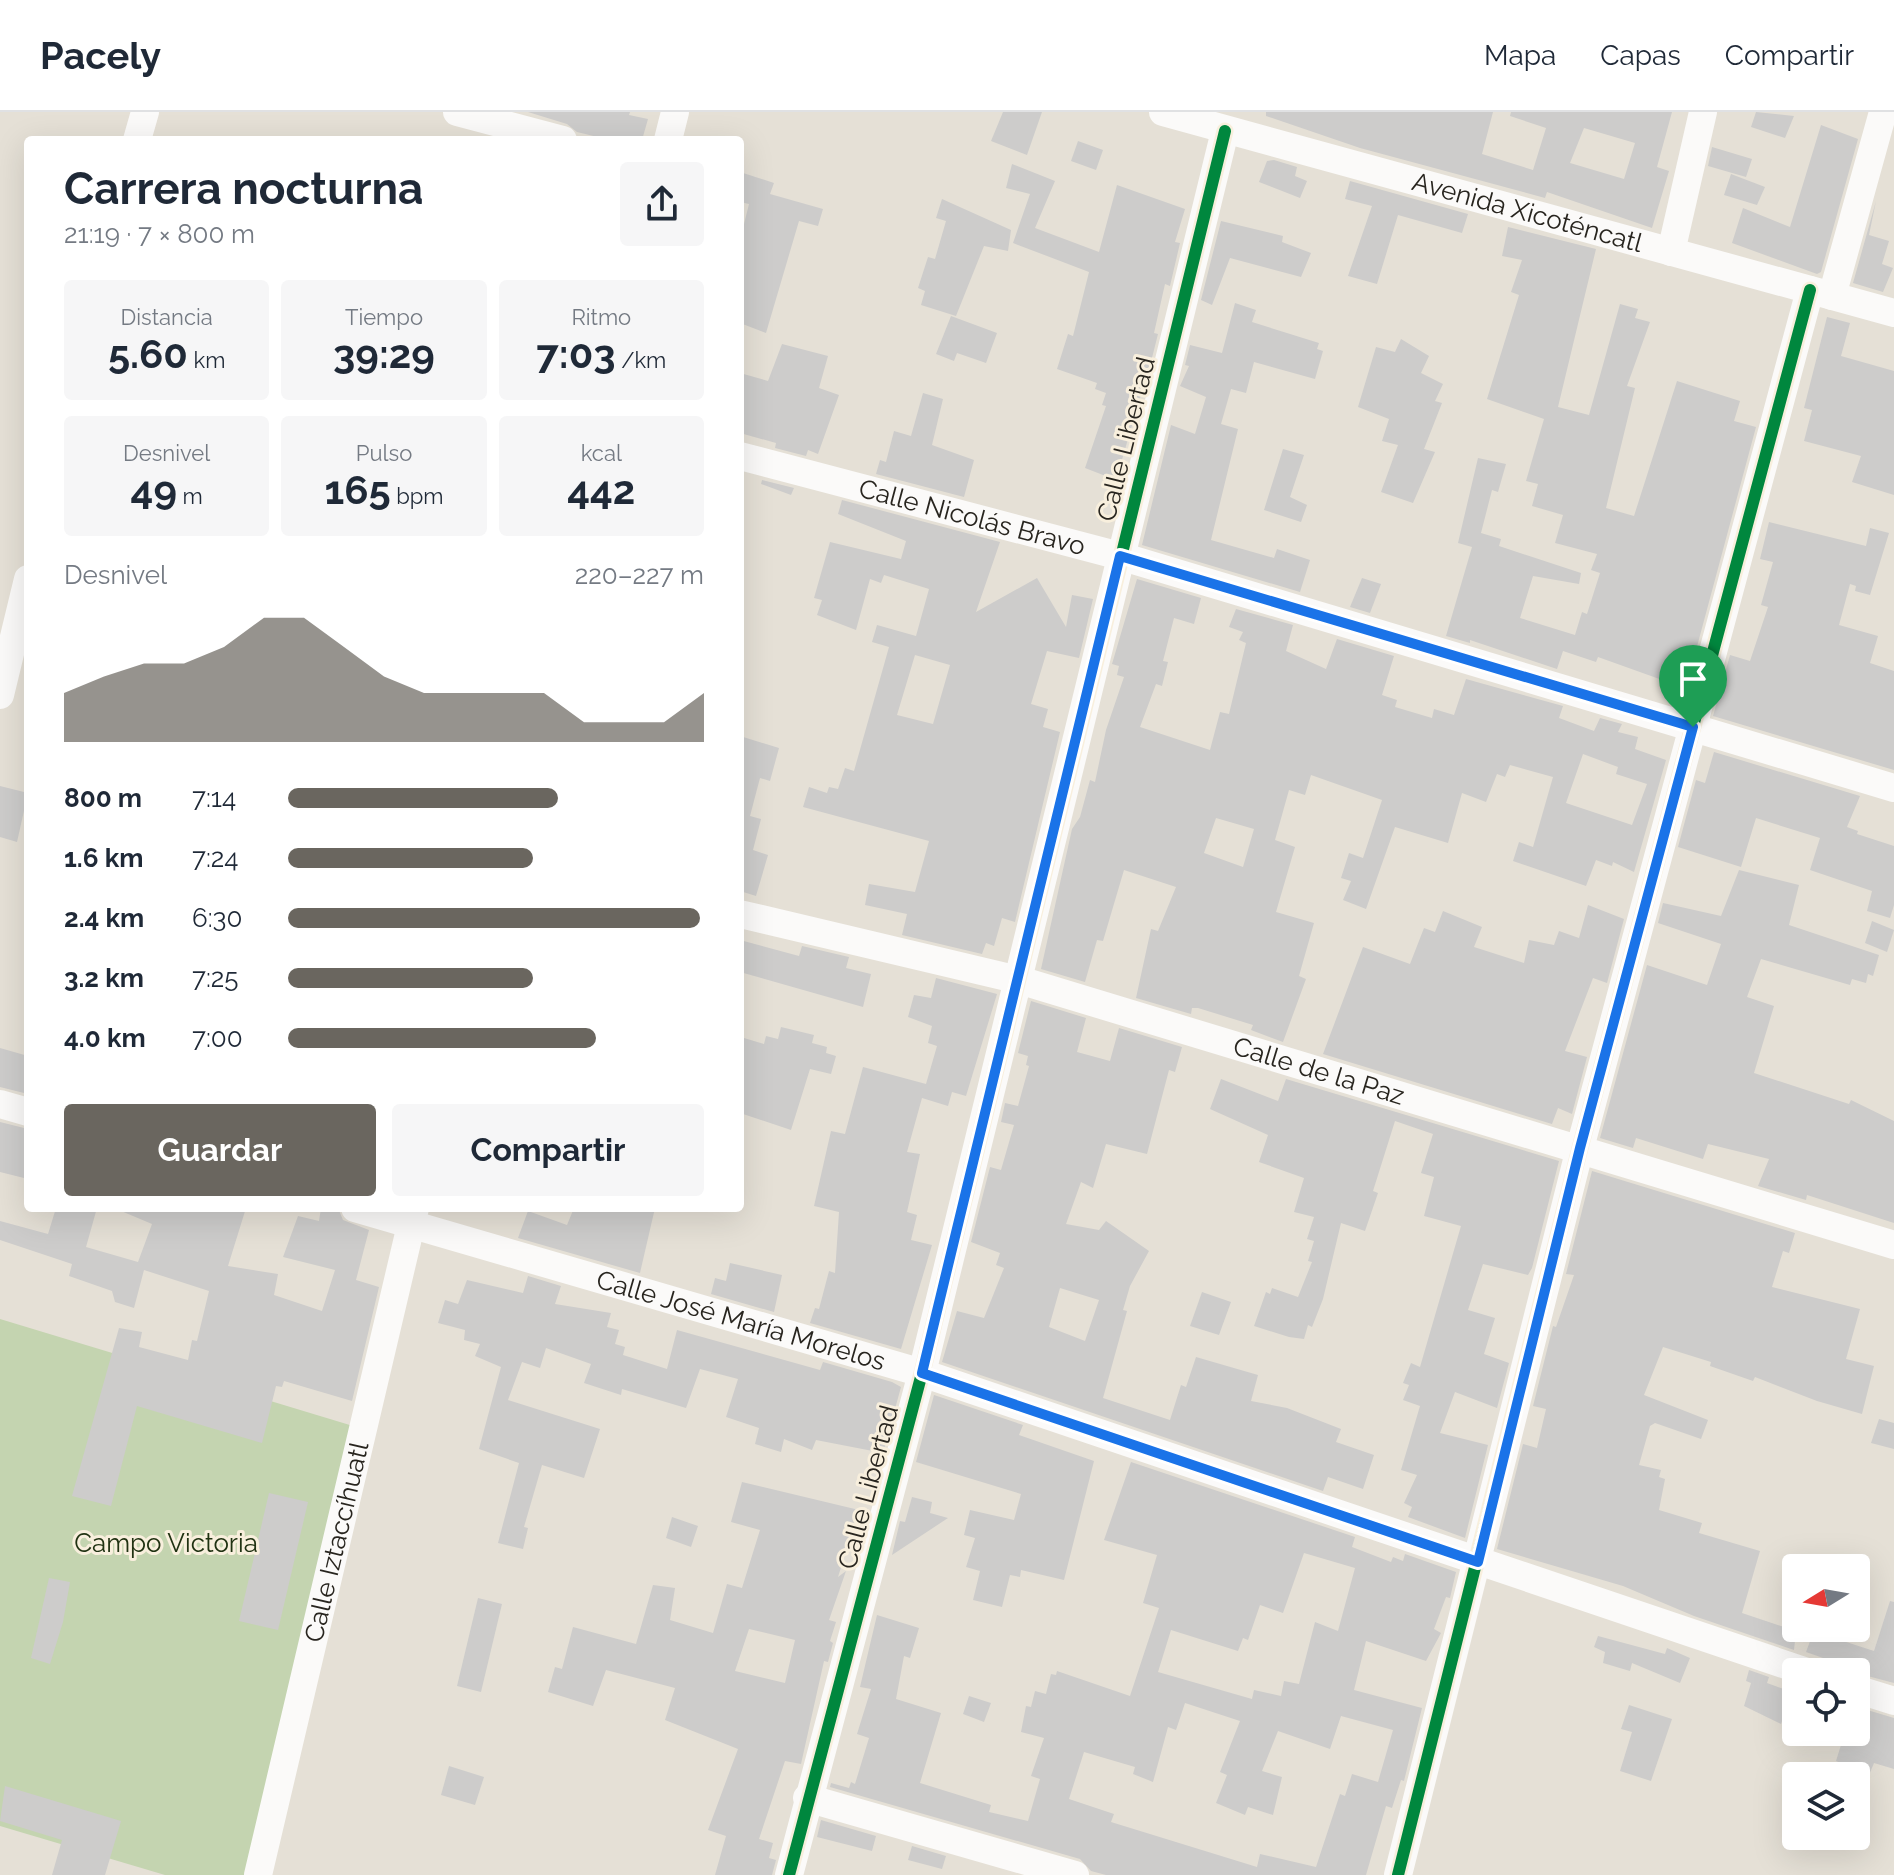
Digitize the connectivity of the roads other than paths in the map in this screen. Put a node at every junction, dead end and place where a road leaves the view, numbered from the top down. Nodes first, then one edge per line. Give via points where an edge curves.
1 (145, 112) edge
2 (457, 112) edge
3 (675, 112) edge
4 (1163, 112) edge
5 (1703, 112) edge
6 (1883, 112) edge
7 (1225, 131) junction
8 (138, 136) edge
9 (548, 136) edge
10 (669, 136) edge
11 (1671, 252) junction
12 (1821, 293) junction
13 (1894, 313) edge
14 (744, 457) edge
15 (1120, 556) junction
16 (24, 596) edge
17 (0, 695) edge
18 (1693, 727) junction
19 (1894, 788) edge
20 (744, 915) edge
21 (1019, 980) junction
22 (0, 1104) edge
23 (24, 1111) edge
24 (1580, 1148) junction
25 (384, 1212) edge
26 (413, 1216) edge
27 (1894, 1245) edge
28 (922, 1373) junction
29 (1478, 1562) junction
30 (1782, 1664) edge
31 (1870, 1693) edge
32 (1894, 1701) edge
33 (807, 1798) junction
34 (258, 1875) edge
35 (789, 1875) edge
36 (1075, 1875) edge
37 (1398, 1875) edge

1 - 8 street
2 - 9 street
3 - 10 street
4 - 7 street, Avenida Xicoténcatl
5 - 11 street
6 - 12 street
7 - 11 street, Avenida Xicoténcatl
7 - 15 street, Calle Libertad
11 - 12 street, Avenida Xicoténcatl
12 - 13 street, Avenida Xicoténcatl
12 - 18 street
14 - 15 street, Calle Nicolás Bravo
15 - 18 street, Calle Nicolás Bravo
15 - 21 street, Calle Libertad
16 - 17 street
18 - 19 street, Calle Nicolás Bravo
18 - 24 street
20 - 21 street, Calle de la Paz
21 - 24 street, Calle de la Paz
21 - 28 street, Calle Libertad
22 - 23 street
24 - 27 street, Calle de la Paz
24 - 29 street
25 - 26 street, Calle José María Morelos
26 - 28 street, Calle José María Morelos
26 - 34 street, Calle Iztaccíhuatl
28 - 29 street, Calle José María Morelos
28 - 33 street, Calle Libertad
29 - 30 street, Calle José María Morelos
29 - 37 street
31 - 32 street
33 - 35 street, Calle Libertad
33 - 36 street

